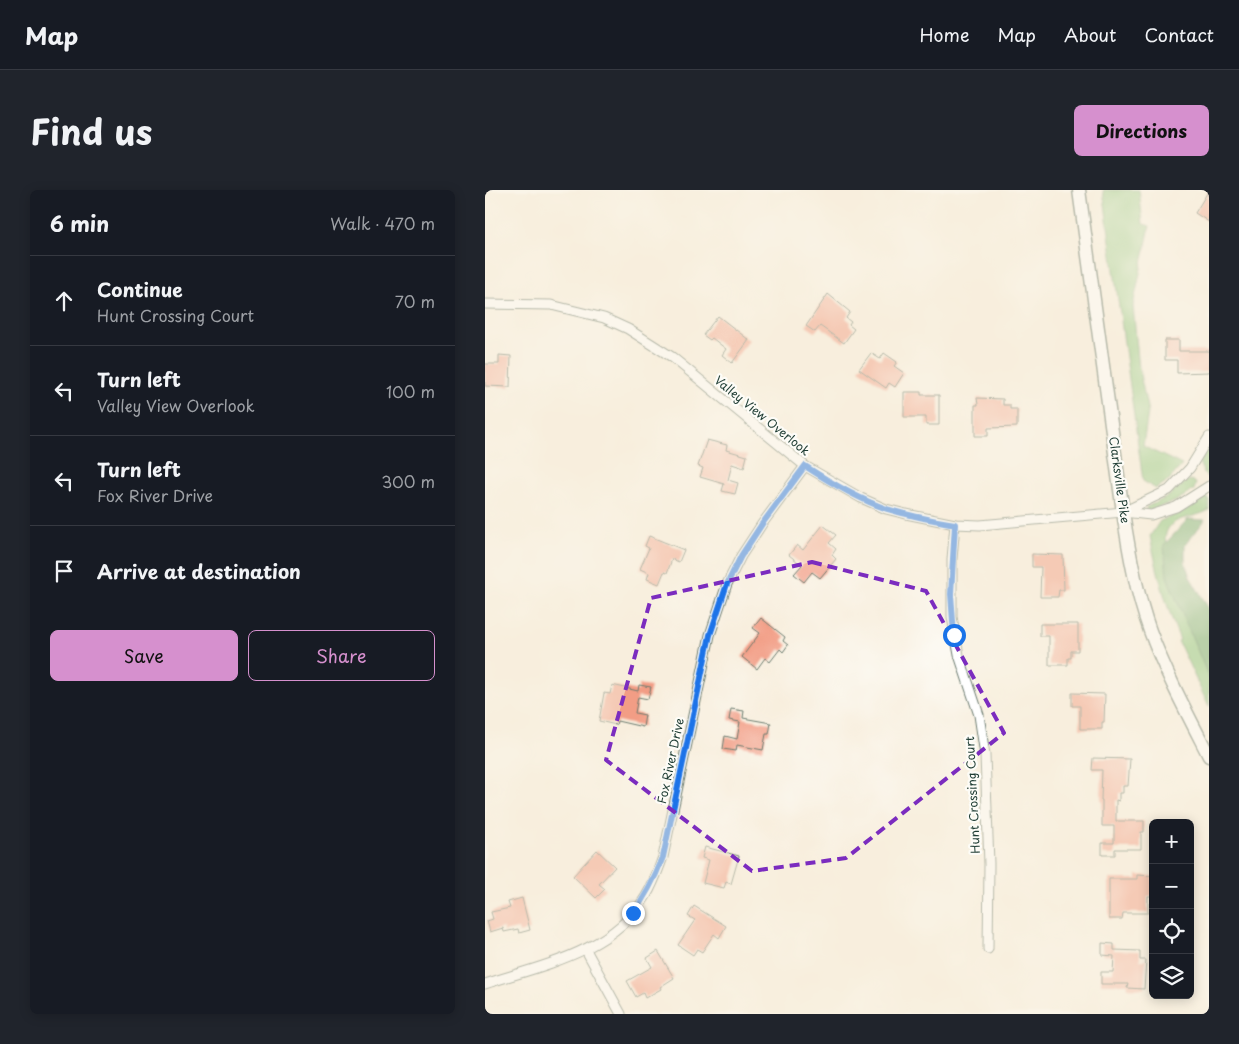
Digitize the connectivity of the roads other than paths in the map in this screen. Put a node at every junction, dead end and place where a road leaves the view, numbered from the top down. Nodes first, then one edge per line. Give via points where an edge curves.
1 (1079, 190) edge
2 (485, 304) edge
3 (1209, 437) edge
4 (805, 466) junction
5 (1209, 486) edge
6 (1123, 512) junction
7 (955, 524) junction
8 (1209, 756) edge
9 (987, 949) dead end
10 (586, 950) junction
11 (485, 984) edge
12 (621, 1014) edge

1 - 6 main road, Clarksville Pike
2 - 4 street, Valley View Overlook via 551,305 604,318 628,329 671,357
3 - 6 street via 1190,468 1169,490
4 - 7 street, Valley View Overlook via 886,508
4 - 10 street, Fox River Drive via 762,524 727,584 710,635 663,857 655,878 633,913 603,940
5 - 6 street via 1164,512 1151,515
6 - 7 street, Valley View Overlook via 997,524
6 - 8 main road, Clarksville Pike via 1135,583 1151,632
7 - 9 street, Hunt Crossing Court via 951,585 953,626 979,715 985,755 989,864
10 - 11 street, Fox River Drive
10 - 12 street

